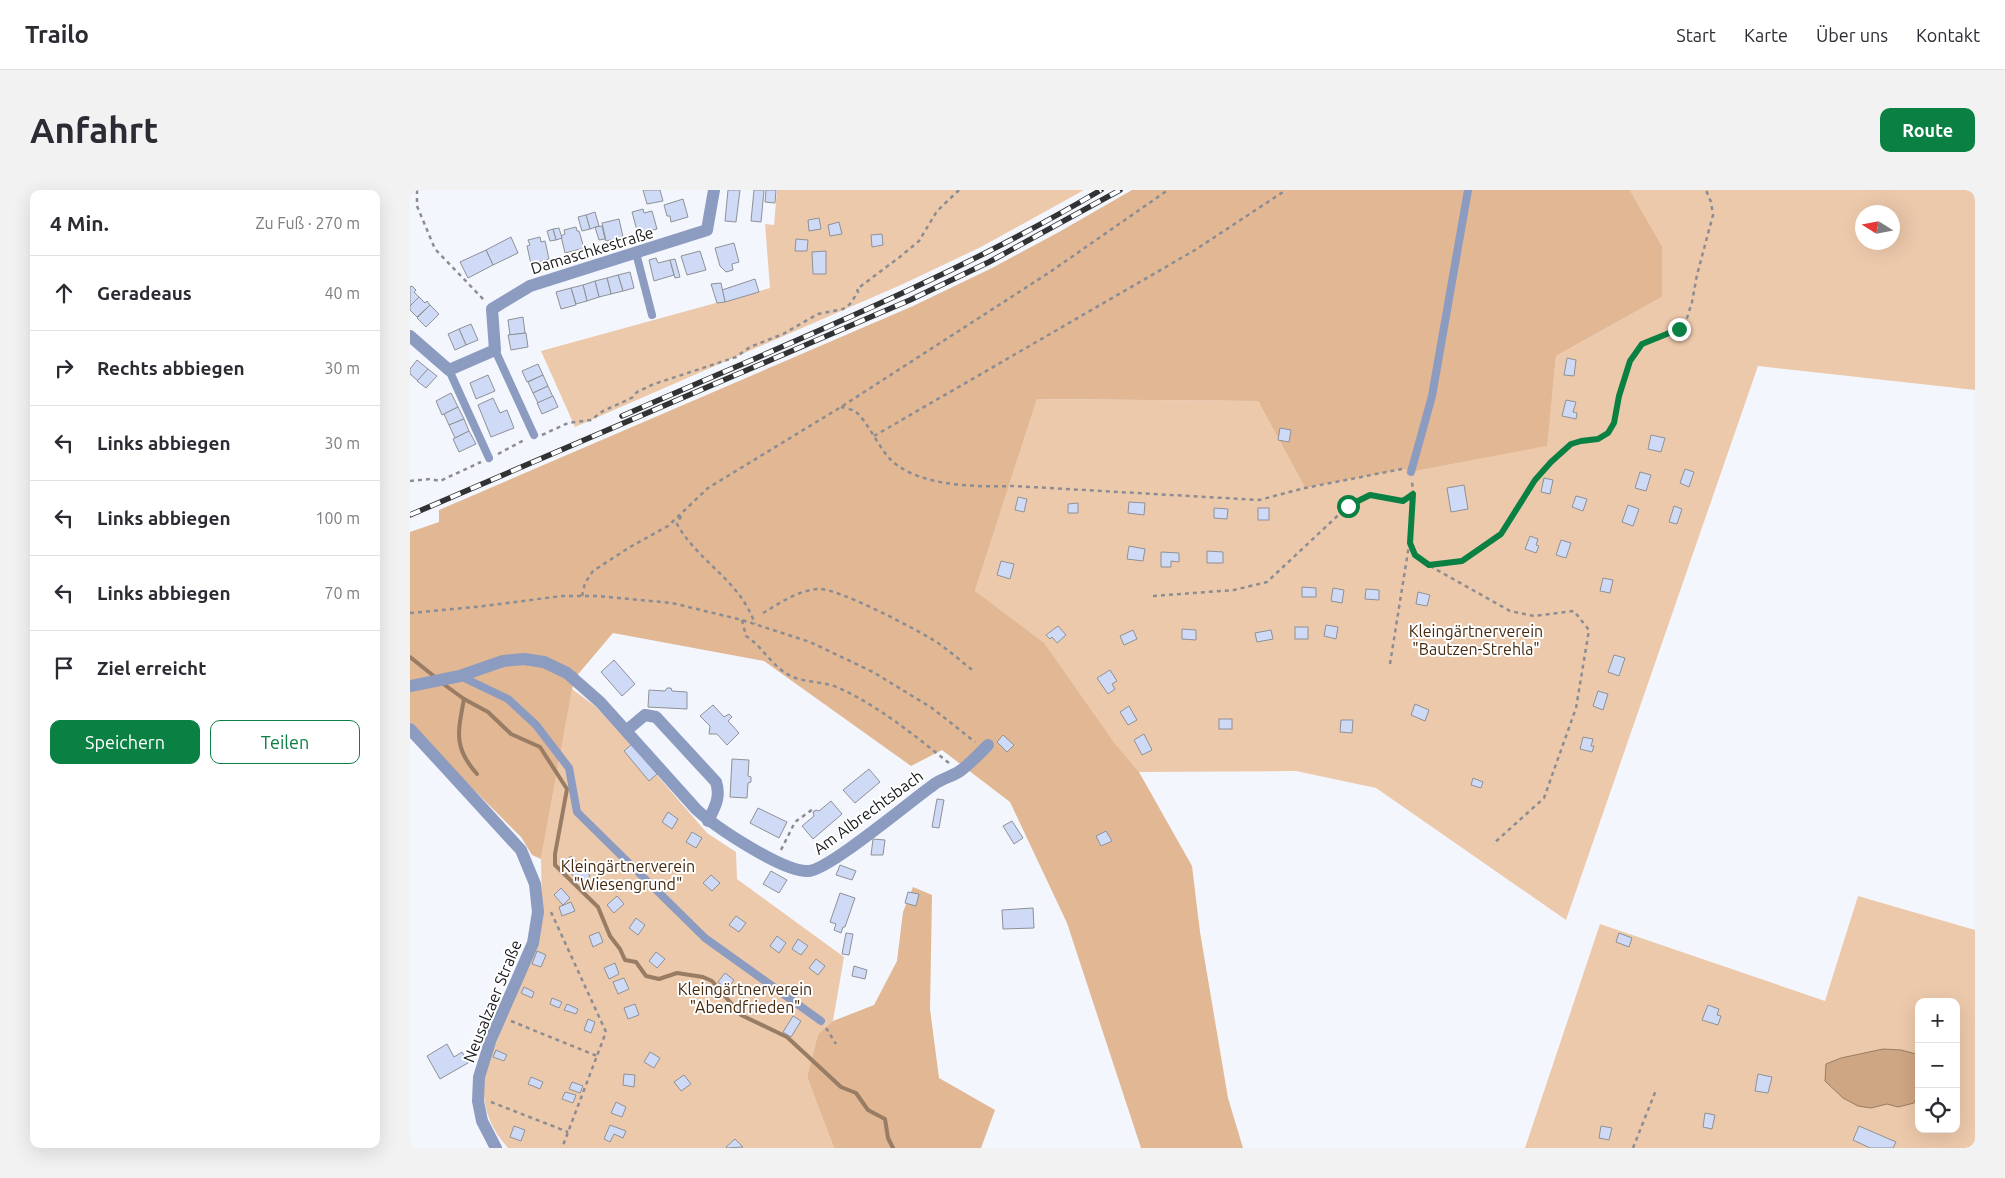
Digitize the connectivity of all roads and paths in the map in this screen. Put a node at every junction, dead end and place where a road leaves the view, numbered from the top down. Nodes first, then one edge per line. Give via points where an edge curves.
1 (417, 190) edge
2 (714, 190) edge
3 (959, 190) edge
4 (1168, 190) edge
5 (1286, 190) edge
6 (1468, 190) edge
7 (1706, 190) edge
8 (636, 253) junction
9 (492, 309) junction
10 (652, 314) dead end
11 (410, 336) edge
12 (495, 350) junction
13 (449, 370) junction
14 (841, 407) junction
15 (534, 434) junction
16 (874, 436) junction
17 (490, 458) junction
18 (1411, 472) junction
19 (410, 481) edge
20 (1413, 494) junction
21 (683, 513) junction
22 (1410, 543) junction
23 (1429, 565) junction
24 (582, 596) junction
25 (1152, 596) dead end
26 (410, 613) edge
27 (763, 613) dead end
28 (742, 620) junction
29 (755, 624) junction
30 (1390, 664) dead end
31 (974, 672) dead end
32 (460, 676) junction
33 (410, 686) edge
34 (410, 729) edge
35 (627, 730) junction
36 (986, 747) joint
37 (960, 772) junction
38 (815, 811) dead end
39 (708, 821) junction
40 (1493, 844) dead end
41 (775, 860) junction
42 (549, 908) dead end
43 (501, 1017) junction
44 (821, 1021) joint
45 (836, 1044) dead end
46 (597, 1056) junction
47 (1656, 1090) dead end
48 (478, 1097) junction
49 (568, 1132) junction
50 (496, 1148) edge
51 (562, 1148) edge
52 (1633, 1148) edge

1 - 9 path via 417,206 435,250
2 - 8 street, Damaschkestraße via 707,230
3 - 15 path via 937,211 919,241 858,288 850,304 843,309 818,314 736,357 654,384 591,420 568,423 541,436
4 - 14 path via 1050,272
5 - 16 path via 1187,255
6 - 18 lane via 1432,396
7 - 23 path via 1713,215 1687,318 1679,329 1642,344 1630,361 1614,423 1608,433 1598,439 1571,444 1551,462 1535,480 1501,534 1462,561
8 - 9 street, Damaschkestraße via 530,286
8 - 10 lane
9 - 12 street
11 - 13 street
12 - 13 street
12 - 15 lane
13 - 17 lane
14 - 16 path via 856,412
14 - 21 path via 708,488
15 - 17 path
16 - 18 path via 892,460 911,474 941,482 986,487 1259,500 1404,468
17 - 19 path via 440,481
18 - 20 path
20 - 22 path
20 - 25 path via 1403,501 1370,495 1348,506 1266,582 1234,590
21 - 24 path via 668,526 593,571 584,583
21 - 29 path via 677,524 685,539 737,589
22 - 23 path via 1415,555
22 - 30 path
23 - 40 path via 1510,611 1534,616 1574,611 1589,630 1576,708 1544,798
24 - 26 path
24 - 28 path via 672,603
27 - 31 path via 796,594 820,589 881,613 938,644
28 - 29 path
28 - 37 path via 746,636 791,676 837,687 894,718
29 - 36 path via 810,642 872,672 932,708
32 - 33 street, Am Albrechtsbach
32 - 35 street, Am Albrechtsbach via 503,661 544,662 567,673
32 - 44 lane via 508,699 536,725 569,768 577,812 705,938
34 - 43 street, Neusalzaer Straße via 521,850 533,876 538,912 533,943
35 - 39 street, Am Albrechtsbach
35 - 39 street via 645,715 656,717 716,782 719,791 717,804
36 - 37 street, Am Albrechtsbach
37 - 41 street, Am Albrechtsbach via 938,782 819,868 808,871
38 - 41 path via 813,809 795,822
39 - 41 street, Am Albrechtsbach
42 - 46 path via 606,1032
43 - 46 path
43 - 48 street, Neusalzaer Straße via 479,1077
44 - 45 path
46 - 49 path
47 - 52 path
48 - 49 path
48 - 50 street, Neusalzaer Straße via 482,1121
49 - 51 path

